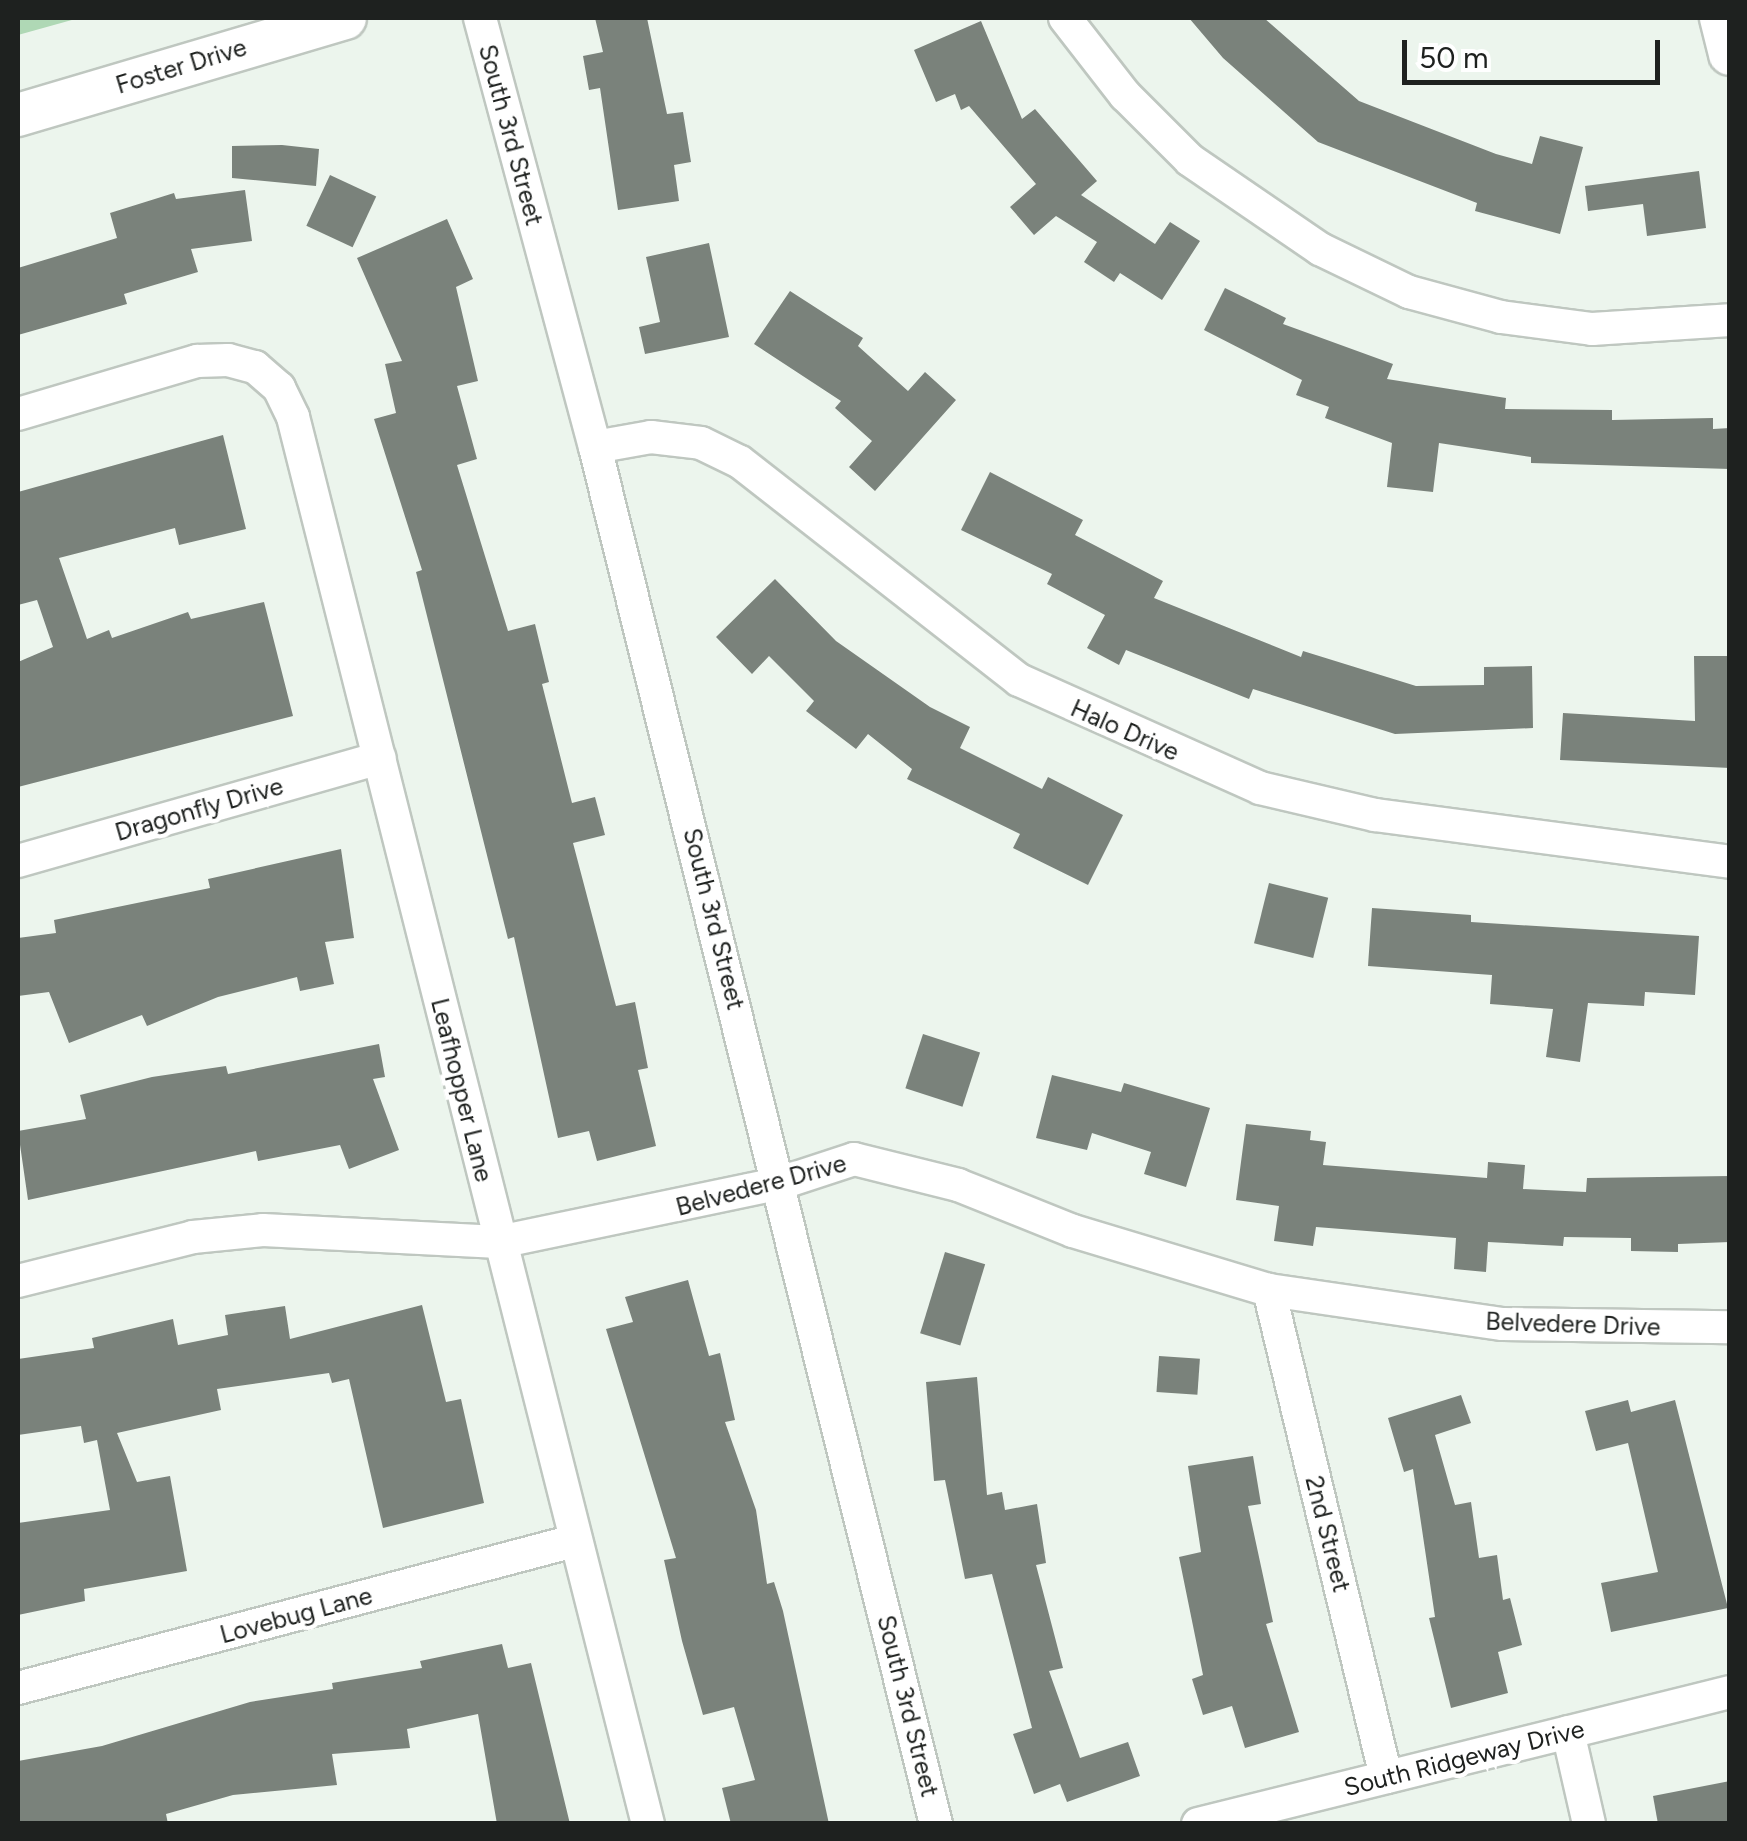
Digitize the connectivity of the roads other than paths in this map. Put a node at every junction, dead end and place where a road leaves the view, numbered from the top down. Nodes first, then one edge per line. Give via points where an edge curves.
1 (345, 18) edge
2 (480, 18) edge
3 (1064, 18) edge
4 (1720, 18) edge
5 (1730, 54) edge
6 (18, 115) edge
7 (1730, 320) edge
8 (18, 414) edge
9 (595, 446) junction
10 (380, 758) junction
11 (18, 861) edge
12 (1730, 862) edge
13 (780, 1183) junction
14 (499, 1242) junction
15 (18, 1282) edge
16 (1269, 1290) junction
17 (1729, 1328) edge
18 (574, 1541) junction
19 (18, 1688) edge
20 (1730, 1692) edge
21 (1568, 1732) junction
22 (1386, 1777) junction
23 (648, 1824) edge
24 (936, 1824) edge
25 (1198, 1824) edge
26 (1589, 1824) edge

1 - 6 street, Foster Drive
2 - 9 street, South 3rd Street
3 - 7 street via 1125,95 1190,160 1320,249 1409,292 1501,317 1592,329
4 - 5 street
8 - 10 street, Leafhopper Lane via 197,361 255,368 279,388
9 - 12 street, Halo Drive via 668,439 701,443 740,462 1018,680 1260,788 1376,815
9 - 13 street, South 3rd Street
10 - 11 street, Dragonfly Drive
10 - 14 street, Leafhopper Lane
13 - 14 street, Belvedere Drive
13 - 16 street, Belvedere Drive via 854,1160 888,1164 1073,1231
13 - 24 street, South 3rd Street
14 - 15 street, Belvedere Drive via 263,1230 193,1238
14 - 18 street, Leafhopper Lane
16 - 17 street, Belvedere Drive via 1503,1324
16 - 22 street, 2nd Street
18 - 19 street, Lovebug Lane
18 - 23 street, Leafhopper Lane
20 - 21 street, South Ridgeway Drive
21 - 22 street, South Ridgeway Drive
21 - 26 street
22 - 25 street, South Ridgeway Drive

